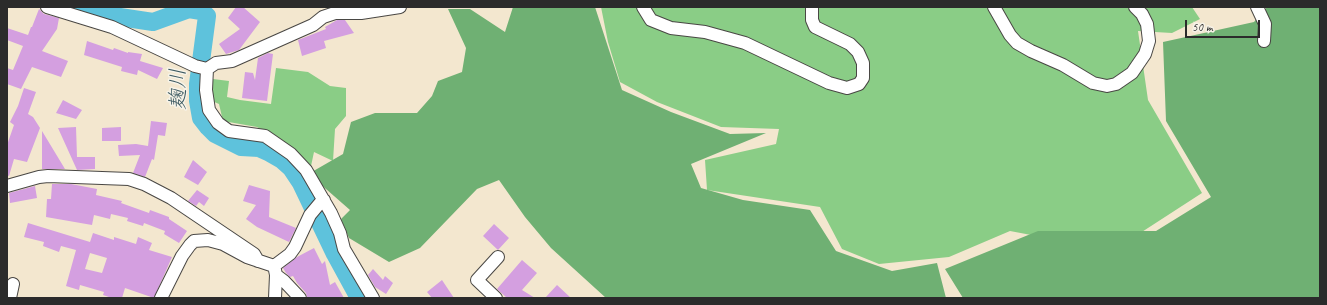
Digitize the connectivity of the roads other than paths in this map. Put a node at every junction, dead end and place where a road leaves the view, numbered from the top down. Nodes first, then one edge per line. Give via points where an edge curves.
1 (47, 7) edge
2 (400, 7) edge
3 (643, 7) edge
4 (812, 7) edge
5 (994, 7) edge
6 (1135, 7) edge
7 (1257, 7) edge
8 (1264, 41) dead end
9 (202, 68) junction
10 (7, 186) edge
11 (322, 201) junction
12 (498, 257) dead end
13 (258, 261) junction
14 (275, 271) junction
15 (13, 284) dead end
16 (10, 298) edge
17 (162, 298) edge
18 (275, 298) edge
19 (300, 298) edge
20 (373, 298) edge
21 (496, 298) edge

1 - 9 street via 112,27
2 - 9 street via 360,13 334,13 232,61
3 - 4 street via 651,20 671,28 705,32 745,43 847,88 859,84 863,78 863,63 858,52 850,44 815,27
5 - 6 street via 1017,43 1093,83 1108,86 1132,74 1145,54 1149,41 1147,24
7 - 8 street via 1265,24
9 - 11 street via 209,110 218,123 229,131 265,136 291,154 306,170
10 - 13 street via 48,176 129,178 171,198 254,254
11 - 14 street via 310,214 295,247
11 - 20 street via 340,233 344,249
12 - 21 street via 477,280
13 - 14 street
13 - 17 street via 223,244 208,240 194,241 182,256
14 - 18 street
14 - 19 street
15 - 16 street

